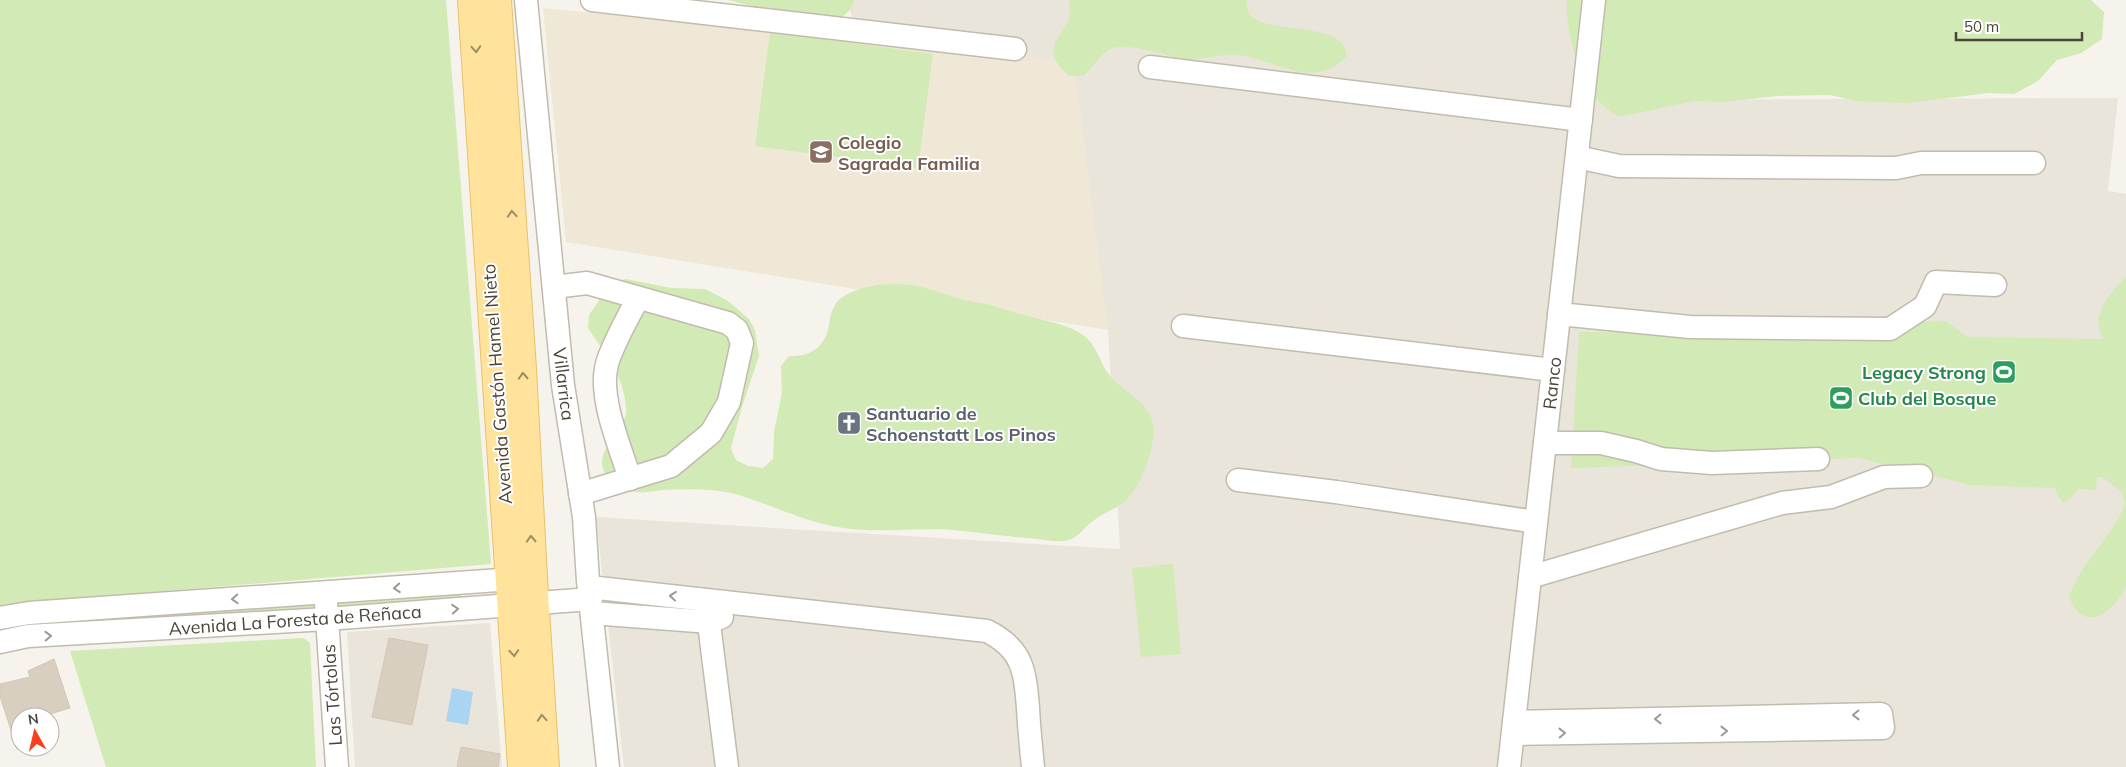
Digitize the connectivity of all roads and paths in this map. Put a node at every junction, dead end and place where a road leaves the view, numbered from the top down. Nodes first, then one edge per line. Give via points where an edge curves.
1 (472, 0) edge
2 (497, 0) edge
3 (526, 0) edge
4 (592, 0) edge
5 (1594, 0) edge
6 (1015, 49) dead end
7 (1150, 66) dead end
8 (1581, 120) junction
9 (1577, 157) junction
10 (2034, 163) dead end
11 (1995, 285) dead end
12 (554, 287) junction
13 (638, 298) junction
14 (1559, 314) junction
15 (1183, 326) dead end
16 (1553, 370) junction
17 (1545, 443) junction
18 (1818, 459) dead end
19 (1921, 476) dead end
20 (630, 479) junction
21 (1238, 480) dead end
22 (580, 494) junction
23 (1536, 522) junction
24 (1530, 577) junction
25 (521, 591) junction
26 (325, 593) junction
27 (591, 600) junction
28 (706, 600) junction
29 (756, 605) junction
30 (0, 618) edge
31 (327, 619) junction
32 (710, 622) junction
33 (0, 642) edge
34 (1514, 728) junction
35 (337, 767) edge
36 (522, 767) edge
37 (545, 767) edge
38 (608, 767) edge
39 (727, 767) edge
40 (1033, 767) edge
41 (1510, 767) edge

1 -> 25 main road, Avenida Gastón Hamel Nieto
25 -> 2 main road, Avenida Gastón Hamel Nieto via 522,369
3 - 12 street, Villarrica
4 - 6 street
5 - 8 street, Ranco
7 - 8 street
8 - 9 street, Ranco
9 - 10 street via 1619,166 1896,168 1922,162
9 - 14 street, Ranco
11 - 14 street via 1936,282 1925,306 1890,329 1690,327
12 - 13 street via 587,283
12 - 22 street, Villarrica via 563,385
13 - 20 street via 607,362 605,378 607,400
13 - 20 street via 728,323 737,330 742,343 729,402 711,433 671,466
14 - 16 street, Ranco
15 - 16 street
16 - 17 street, Ranco
17 - 18 street via 1601,443 1661,460 1712,463
17 - 23 street, Ranco
19 - 24 street via 1884,477 1831,497 1782,503
20 - 22 street
21 - 23 street
22 - 27 street, Villarrica
23 - 24 street, Ranco
24 - 34 street, Ranco
25 -> 26 street, Avenida La Foresta de Reñaca
25 - 27 street, Avenida La Foresta de Reñaca
31 -> 25 street, Avenida La Foresta de Reñaca
25 -> 36 main road, Avenida Gastón Hamel Nieto
37 -> 25 main road, Avenida Gastón Hamel Nieto
26 -> 30 street, Avenida La Foresta de Reñaca via 29,613
26 - 31 street, Las Tórtolas
28 -> 27 street
27 - 32 street
27 - 38 street, Villarrica
28 - 29 street
28 - 32 street
29 - 32 street
29 - 40 street via 987,630 998,636 1016,653 1023,669
33 -> 31 street, Avenida La Foresta de Reñaca via 28,636
31 - 35 street, Las Tórtolas
32 - 39 street
34 -> 34 street via 1883,728 1881,714
34 - 41 street, Ranco

